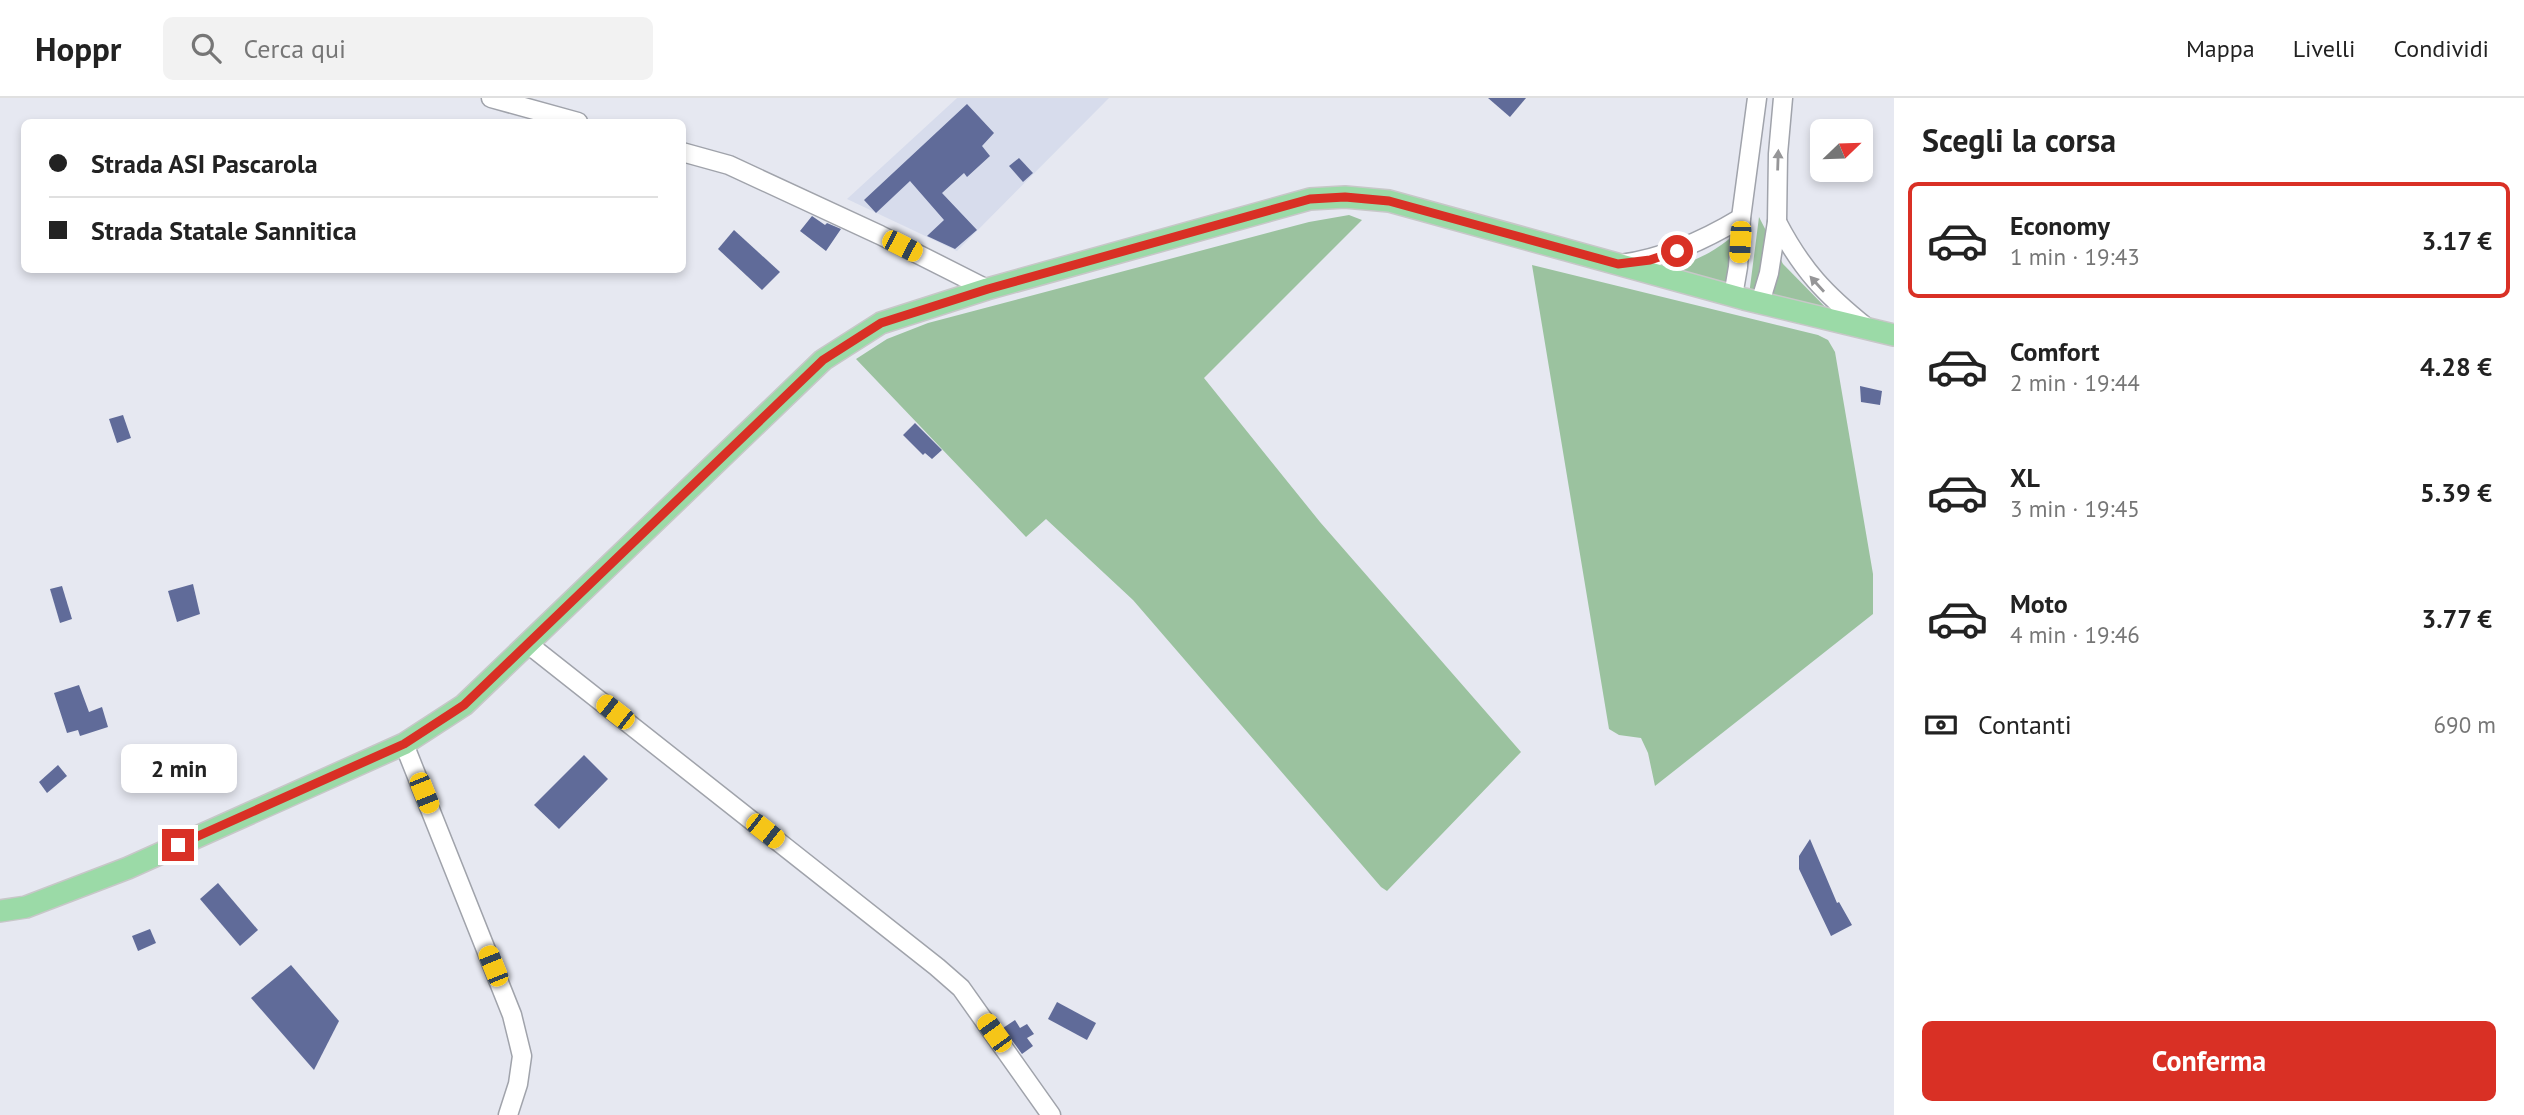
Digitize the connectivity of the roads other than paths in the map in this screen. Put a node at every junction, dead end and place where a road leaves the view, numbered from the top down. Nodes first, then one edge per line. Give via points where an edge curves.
1 (491, 98) edge
2 (1757, 98) edge
3 (1783, 98) edge
4 (567, 119) edge
5 (686, 153) edge
6 (1741, 218) junction
7 (1777, 222) junction
8 (1618, 264) junction
9 (988, 289) junction
10 (1733, 296) junction
11 (1760, 303) junction
12 (1868, 329) junction
13 (1894, 335) edge
14 (528, 644) junction
15 (404, 744) junction
16 (0, 911) edge
17 (508, 1115) edge
18 (1051, 1115) edge

1 - 4 street
2 - 6 street
7 -> 3 street
5 - 9 street via 729,165
6 - 8 street via 1677,251
6 - 10 street
7 - 11 street
12 -> 7 street via 1814,280
8 - 9 main road via 1389,201 1345,197 1310,199
8 - 10 main road
9 - 14 main road via 881,323 823,360
10 - 11 main road
11 - 12 main road
12 - 13 main road
14 - 15 main road via 464,705
14 - 18 street via 961,988
15 - 16 main road via 117,872 26,907
15 - 17 street via 512,1015 522,1056

